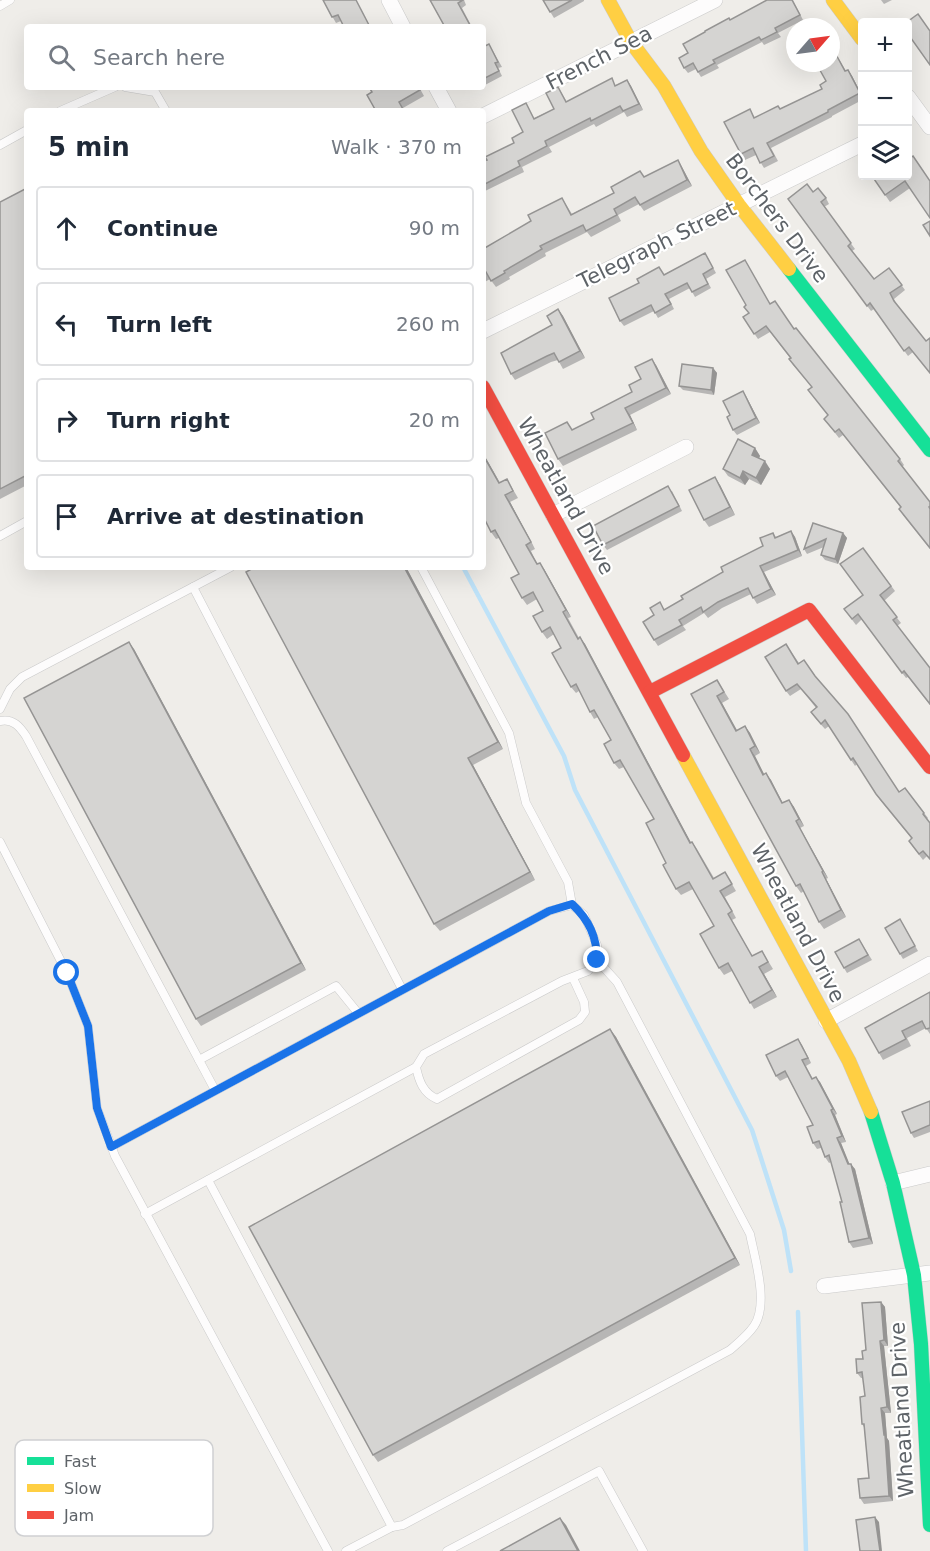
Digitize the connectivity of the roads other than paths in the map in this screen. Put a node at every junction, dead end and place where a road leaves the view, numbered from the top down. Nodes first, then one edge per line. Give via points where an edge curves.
1 (10, 0) edge
2 (389, 0) edge
3 (608, 0) edge
4 (715, 0) edge
5 (833, 0) edge
6 (0, 6) edge
7 (401, 24) edge
8 (858, 34) edge
9 (631, 42) junction
10 (108, 90) edge
11 (143, 90) edge
12 (438, 90) edge
13 (912, 105) edge
14 (67, 108) edge
15 (164, 108) edge
16 (447, 108) edge
17 (486, 114) edge
18 (920, 121) edge
19 (24, 132) edge
20 (0, 145) edge
21 (858, 146) edge
22 (739, 205) junction
23 (486, 330) edge
24 (486, 392) edge
25 (686, 447) dead end
26 (930, 450) edge
27 (553, 515) junction
28 (24, 523) edge
29 (0, 536) edge
30 (225, 570) edge
31 (423, 570) edge
32 (193, 587) junction
33 (650, 692) junction
34 (0, 709) edge
35 (0, 721) edge
36 (930, 767) edge
37 (0, 842) edge
38 (572, 904) junction
39 (597, 960) junction
40 (930, 964) edge
41 (573, 978) junction
42 (402, 989) junction
43 (358, 1013) junction
44 (826, 1021) junction
45 (199, 1060) junction
46 (416, 1067) junction
47 (215, 1090) junction
48 (111, 1147) junction
49 (930, 1174) edge
50 (208, 1180) junction
51 (893, 1183) junction
52 (145, 1214) junction
53 (930, 1273) edge
54 (914, 1275) junction
55 (824, 1286) dead end
56 (930, 1526) edge
57 (392, 1527) junction
58 (328, 1551) edge
59 (346, 1551) edge
60 (447, 1551) edge
61 (643, 1551) edge

1 - 6 lane
2 - 7 street
3 - 9 street, Borchers Drive
4 - 9 street, French Sea
5 - 8 street
9 - 17 street, French Sea
9 - 22 street, Borchers Drive via 664,86 700,150
10 - 14 lane
11 - 15 lane via 155,92
12 - 16 street
13 - 18 street
19 - 20 lane
21 - 22 street, Telegraph Street
22 - 23 street, Telegraph Street
22 - 26 street, Borchers Drive
24 - 27 street, Wheatland Drive
25 - 27 street
27 - 33 street, Wheatland Drive
28 - 29 lane
30 - 32 lane
31 - 38 lane via 509,733 526,802 568,882
32 - 34 lane via 22,677 10,689
32 - 42 lane
33 - 36 street via 808,610
33 - 44 street, Wheatland Drive
35 - 45 lane via 18,724 26,736
37 - 48 lane via 67,973 88,1026 97,1108
38 - 39 lane via 592,929
38 - 42 lane via 549,911
39 - 41 lane via 588,971
39 - 57 lane via 617,982 750,1234 760,1311 754,1327 730,1350 403,1525
40 - 44 street
41 - 46 lane via 424,1054
41 - 46 lane via 584,1002 585,1012 579,1020 437,1099 428,1096
42 - 43 lane
43 - 45 lane via 336,986
43 - 47 lane
44 - 51 street, Wheatland Drive via 849,1061 873,1117
45 - 47 lane
46 - 50 lane
47 - 48 lane
48 - 52 lane
49 - 51 street
50 - 52 lane
50 - 57 lane
51 - 54 street, Wheatland Drive
52 - 58 lane
53 - 54 street
54 - 55 street
54 - 56 street, Wheatland Drive
57 - 59 lane
60 - 61 lane via 599,1471

